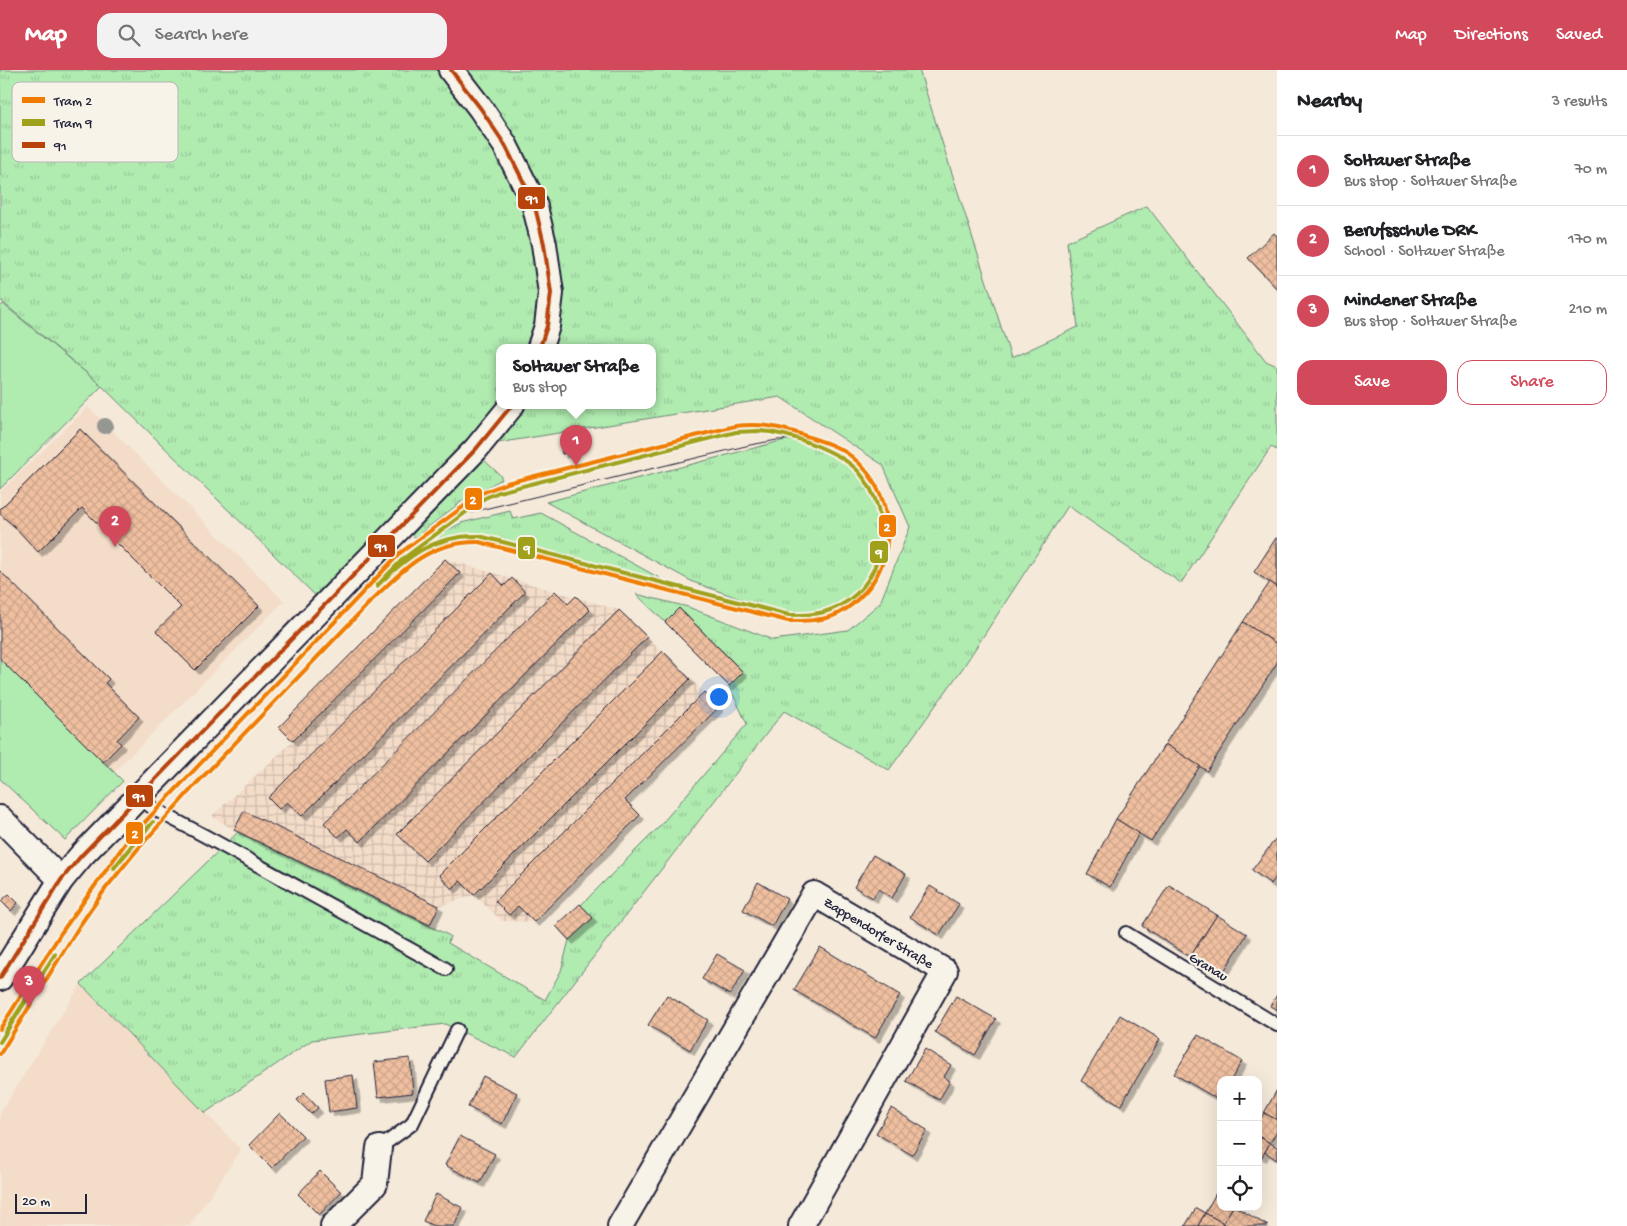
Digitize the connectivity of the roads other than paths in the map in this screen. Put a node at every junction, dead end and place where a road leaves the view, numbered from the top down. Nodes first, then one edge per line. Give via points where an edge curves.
1 (451, 70) edge
2 (541, 344) edge
3 (509, 409) edge
4 (139, 798) junction
5 (0, 818) edge
6 (61, 880) junction
7 (1126, 933) dead end
8 (446, 969) dead end
9 (0, 978) edge
10 (1277, 1025) edge
11 (457, 1030) dead end
12 (379, 1148) joint
13 (333, 1226) edge
14 (620, 1226) edge
15 (801, 1226) edge

1 - 2 street via 505,145 534,203 551,293
3 - 4 street via 476,449
4 - 6 street
4 - 8 lane
5 - 6 street
6 - 9 street
7 - 10 lane, Granau
11 - 12 lane via 412,1124
12 - 13 street via 374,1184
14 - 15 street, Zappendorfer Straße via 814,894 945,971

